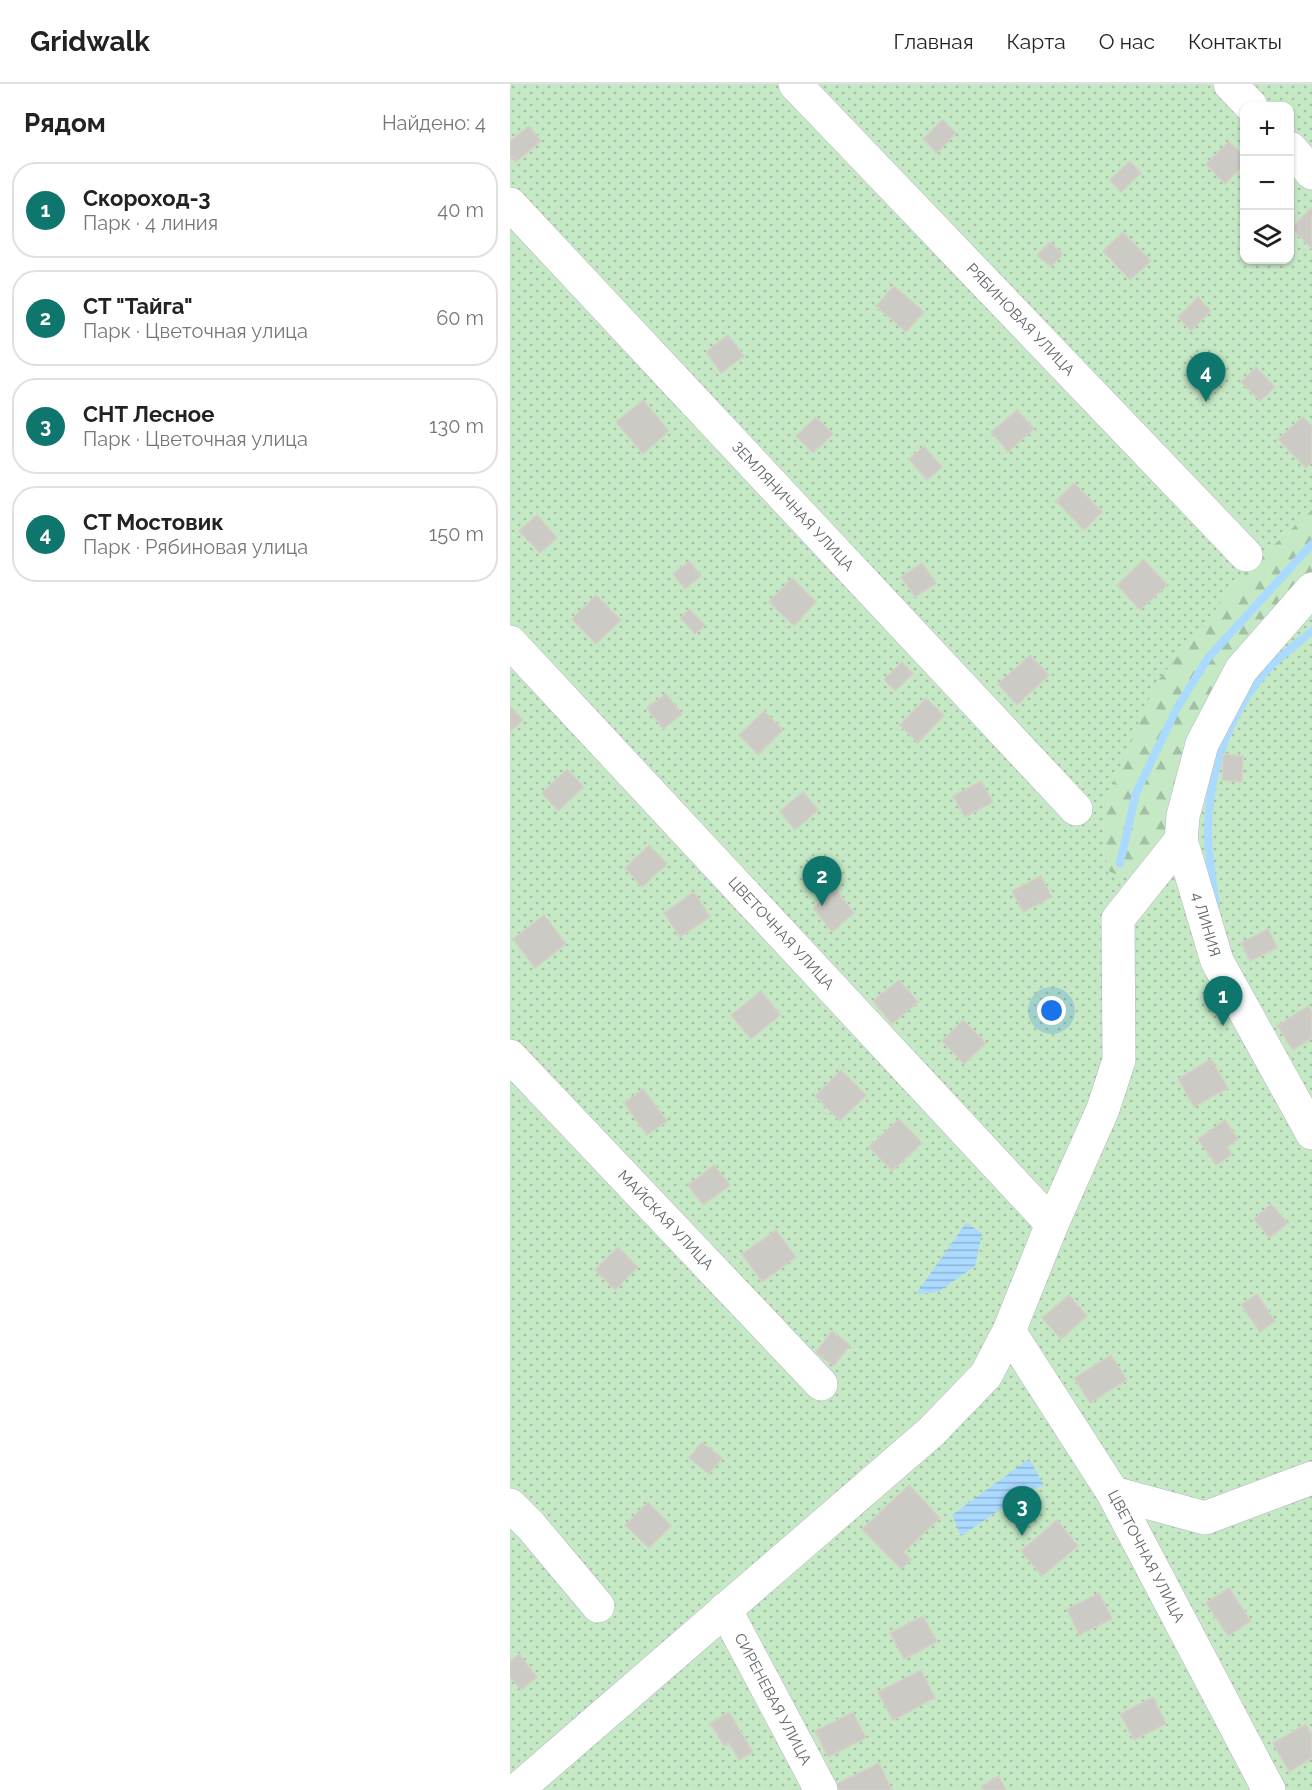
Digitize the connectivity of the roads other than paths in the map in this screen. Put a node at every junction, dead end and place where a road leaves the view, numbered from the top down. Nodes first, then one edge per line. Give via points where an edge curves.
1 (795, 84) edge
2 (1230, 84) edge
3 (1247, 102) edge
4 (1294, 152) edge
5 (1312, 172) edge
6 (510, 204) edge
7 (1246, 555) dead end
8 (1312, 589) edge
9 (510, 642) edge
10 (1076, 809) dead end
11 (1181, 840) junction
12 (510, 1056) edge
13 (1312, 1133) edge
14 (1052, 1224) junction
15 (1009, 1331) junction
16 (821, 1384) dead end
17 (1312, 1478) edge
18 (1113, 1493) junction
19 (510, 1505) edge
20 (598, 1606) dead end
21 (725, 1609) junction
22 (517, 1790) edge
23 (821, 1790) edge
24 (1269, 1790) edge

1 - 7 street, РЯБИНОВАЯ УЛИЦА
2 - 3 street
4 - 5 street
6 - 10 street, ЗЕМЛЯНИЧНАЯ УЛИЦА
8 - 11 street via 1241,670 1202,744 1183,816
9 - 14 street, ЦВЕТОЧНАЯ УЛИЦА
11 - 13 street, 4 ЛИНИЯ via 1217,961
11 - 14 street via 1118,919 1119,1060 1103,1109
12 - 16 street, МАЙСКАЯ УЛИЦА
14 - 15 street
15 - 18 street, ЦВЕТОЧНАЯ УЛИЦА
15 - 21 street via 986,1375 931,1432
17 - 18 street via 1205,1518
18 - 24 street, ЦВЕТОЧНАЯ УЛИЦА
19 - 20 street
21 - 22 street
21 - 23 street, СИРЕНЕВАЯ УЛИЦА

